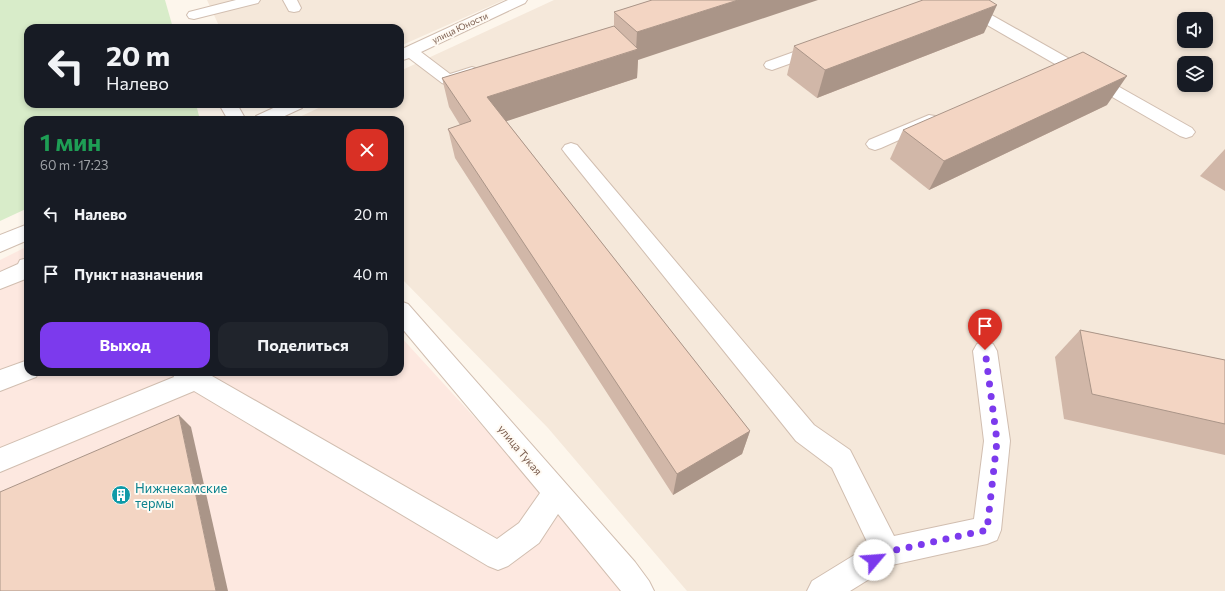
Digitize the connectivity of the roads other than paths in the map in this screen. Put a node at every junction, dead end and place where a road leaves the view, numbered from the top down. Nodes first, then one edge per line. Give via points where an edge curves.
1 (188, 0) edge
2 (253, 0) edge
3 (520, 0) edge
4 (953, 0) edge
5 (937, 5) edge
6 (196, 22) edge
7 (832, 43) edge
8 (405, 53) edge
9 (1062, 61) junction
10 (772, 65) dead end
11 (486, 68) edge
12 (1040, 71) edge
13 (288, 108) edge
14 (947, 112) edge
15 (270, 116) edge
16 (1186, 132) dead end
17 (875, 144) dead end
18 (570, 149) dead end
19 (24, 233) edge
20 (0, 244) edge
21 (24, 271) edge
22 (0, 281) edge
23 (404, 315) edge
24 (985, 350) dead end
25 (24, 372) edge
26 (188, 376) edge
27 (192, 376) edge
28 (0, 381) edge
29 (0, 460) edge
30 (556, 493) junction
31 (887, 552) junction
32 (639, 591) edge
33 (822, 591) edge

1 - 6 street
2 - 6 street
3 - 8 street, улица Юности
4 - 5 street
4 - 9 street
7 - 10 street
8 - 11 street via 448,80
9 - 12 street
9 - 16 street
13 - 15 street
14 - 17 street
18 - 31 street via 805,433 841,459
19 - 20 street
21 - 22 street
23 - 30 street, улица Тукая
24 - 31 street via 997,441 987,530
25 - 28 street
26 - 29 street
27 - 30 street via 498,556 529,533
30 - 32 street, улица Тукая
31 - 33 street

